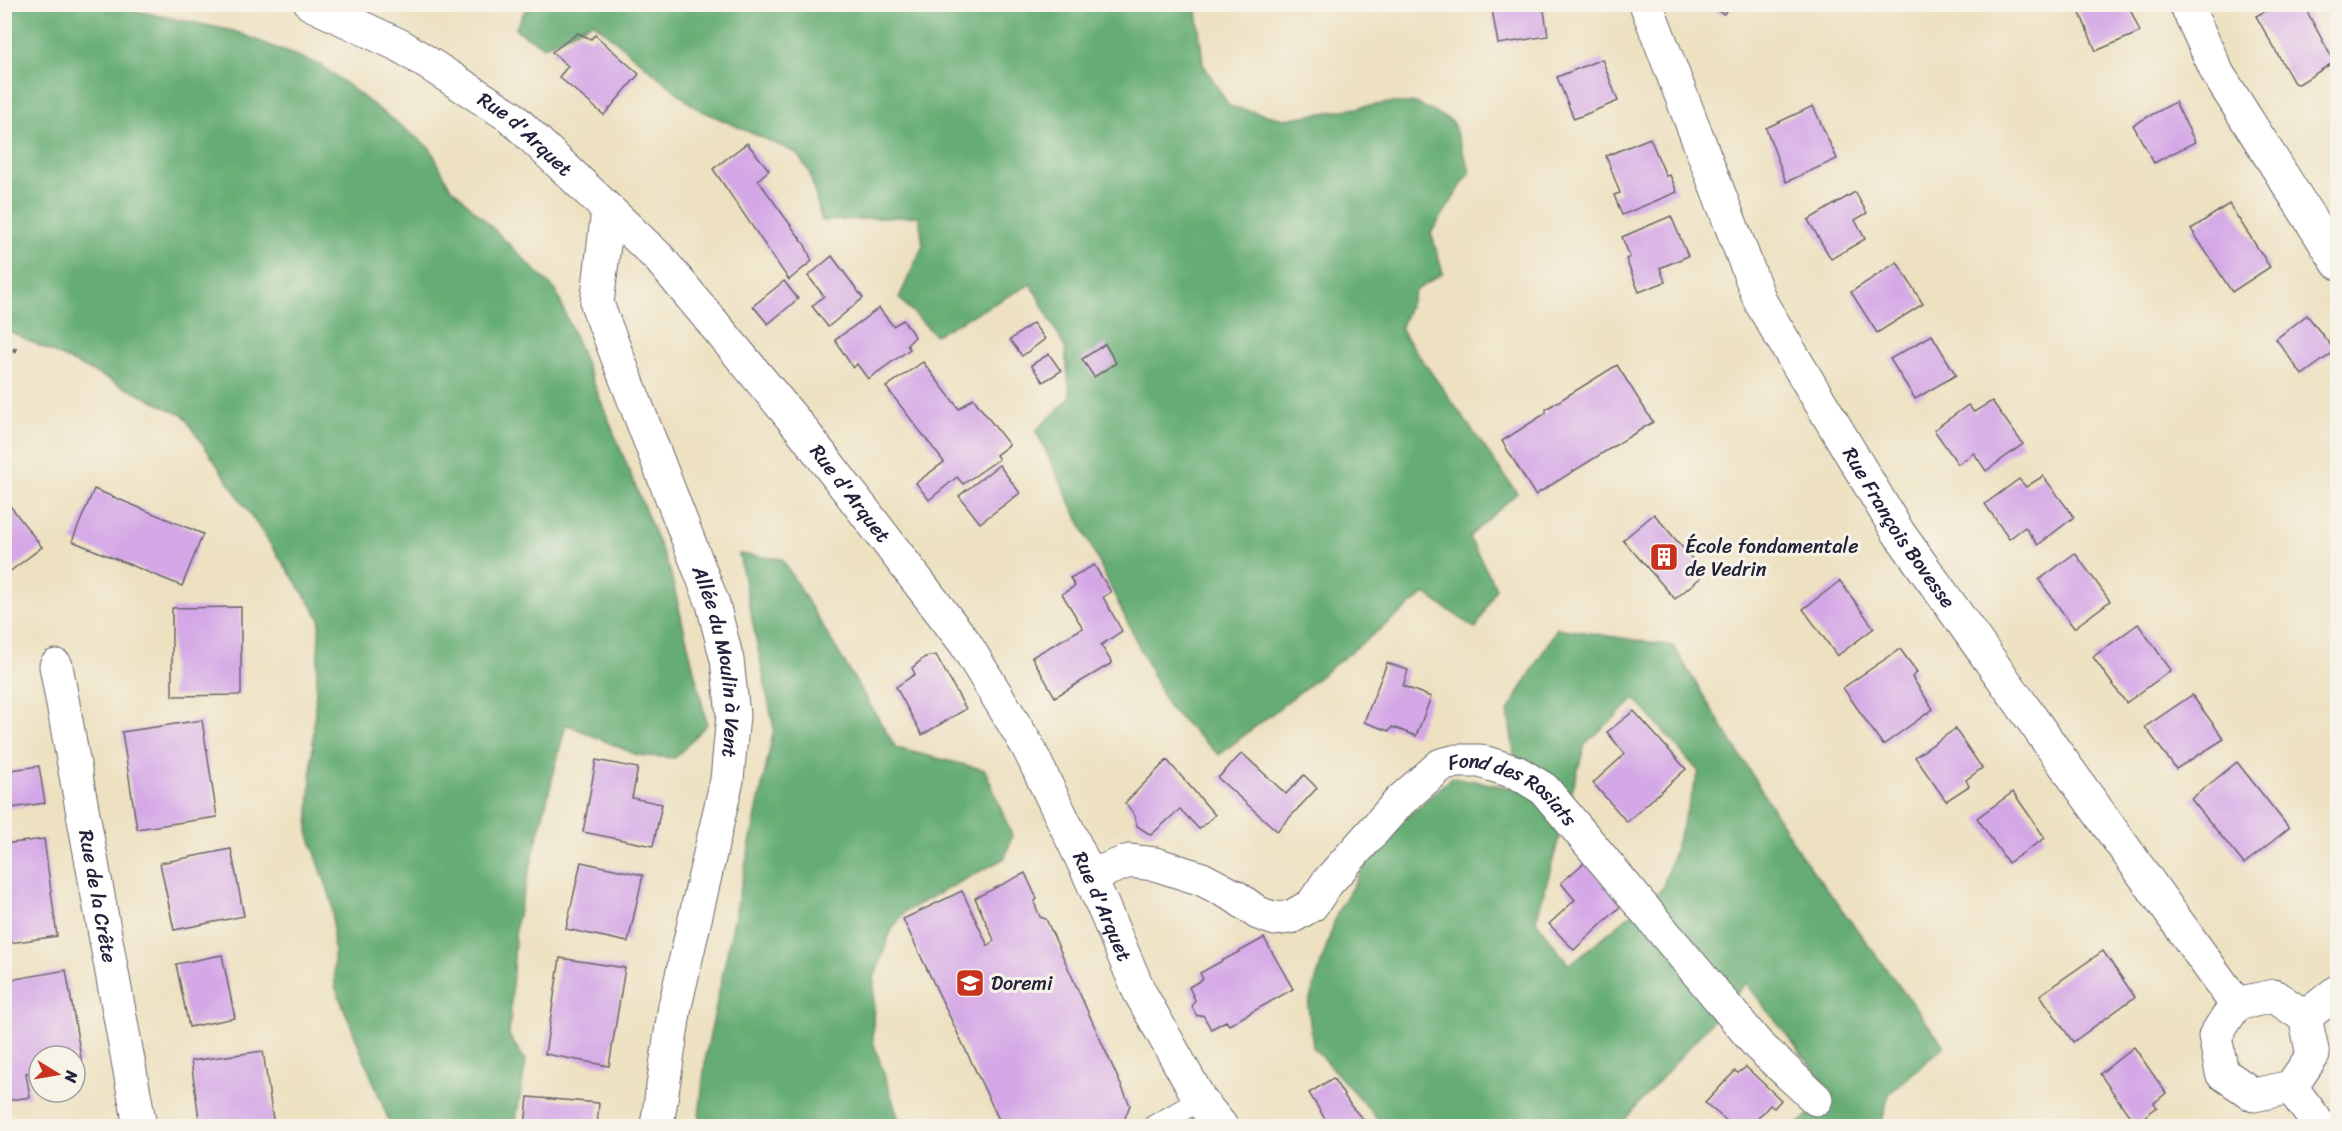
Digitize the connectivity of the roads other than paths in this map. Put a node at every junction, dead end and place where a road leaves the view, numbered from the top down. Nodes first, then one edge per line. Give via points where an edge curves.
1 (311, 4) edge
2 (1646, 4) edge
3 (2186, 4) edge
4 (608, 210) junction
5 (2337, 263) edge
6 (56, 666) dead end
7 (1090, 876) junction
8 (2337, 991) edge
9 (2236, 1004) junction
10 (2305, 1017) junction
11 (2291, 1087) junction
12 (1816, 1099) dead end
13 (1200, 1100) junction
14 (140, 1126) edge
15 (657, 1126) edge
16 (1154, 1126) edge
17 (1221, 1126) edge
18 (2320, 1126) edge

1 - 4 street, Rue d'Arquet via 401,46 510,116
2 - 9 street, Rue François Bovesse via 1761,303 1898,532
3 - 5 street via 2218,74
4 - 7 street, Rue d'Arquet via 659,258 802,430 965,643 1028,747
4 - 15 street, Allée du Moulin à Vent via 597,304 713,604 727,660 733,715 727,780 675,1006
6 - 14 street, Rue de la Crête
7 - 12 street, Fond des Rosiats via 1129,861 1155,864 1202,879 1258,913 1275,919 1291,917 1311,905 1400,801 1441,765 1480,761 1545,789 1758,1045
7 - 13 street, Rue d'Arquet via 1139,991
8 - 10 street
9 - 10 street via 2274,996
9 - 11 street via 2215,1036 2222,1074 2254,1095
10 - 11 street via 2313,1055
11 - 18 street
13 - 16 lane
13 - 17 street, Rue d'Arquet

